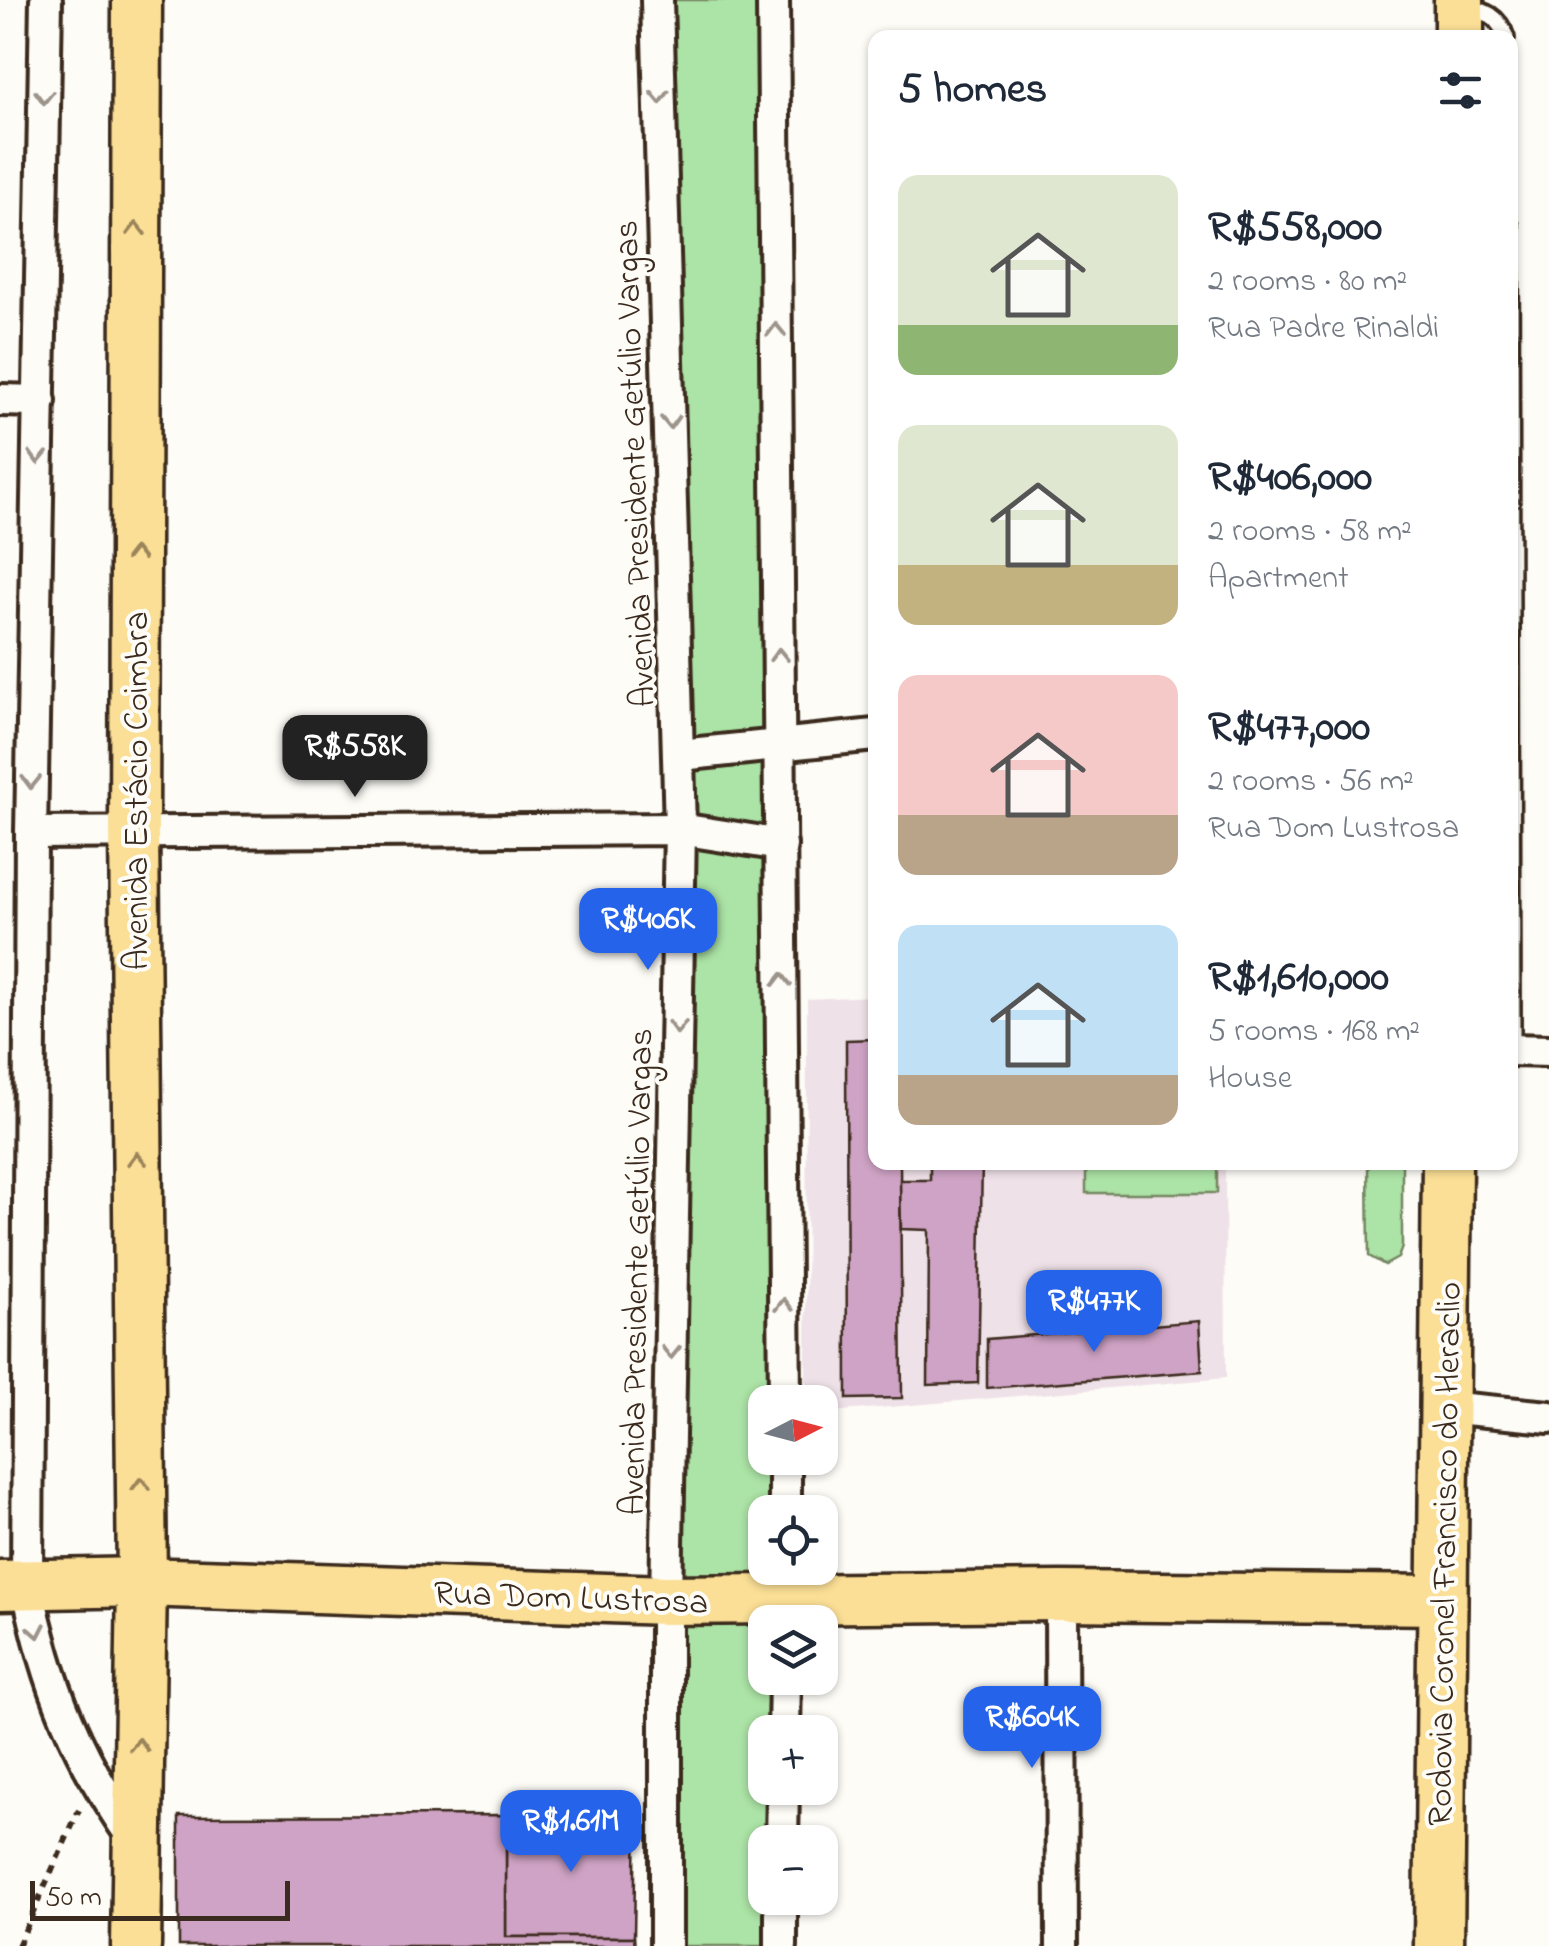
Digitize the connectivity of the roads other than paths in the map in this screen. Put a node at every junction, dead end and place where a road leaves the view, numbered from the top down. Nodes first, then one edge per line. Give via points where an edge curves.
1 (46, 0) edge
2 (137, 0) edge
3 (657, 0) edge
4 (773, 0) edge
5 (1459, 14) edge
6 (1504, 30) edge
7 (0, 400) edge
8 (40, 400) junction
9 (868, 736) edge
10 (780, 744) junction
11 (680, 755) junction
12 (680, 829) junction
13 (134, 830) junction
14 (30, 833) junction
15 (781, 845) junction
16 (1518, 1050) edge
17 (1549, 1051) edge
18 (1447, 1170) edge
19 (784, 1385) edge
20 (1446, 1406) junction
21 (1549, 1416) edge
22 (142, 1582) junction
23 (14, 1584) edge
24 (1061, 1596) junction
25 (786, 1597) edge
26 (666, 1600) junction
27 (1442, 1600) junction
28 (136, 1842) junction
29 (781, 1915) edge
30 (136, 1946) edge
31 (666, 1946) edge
32 (780, 1946) edge
33 (1062, 1946) edge
34 (1439, 1946) edge

1 -> 8 street
13 -> 2 main road, Avenida Estácio Coimbra
3 -> 11 street, Avenida Presidente Getúlio Vargas
10 -> 4 street
5 - 6 lane via 1488,12
7 - 8 street
8 -> 14 street
9 - 10 street
10 - 11 street
10 - 15 street
11 - 12 street, Avenida Presidente Getúlio Vargas
12 - 13 street
12 - 15 street
12 -> 26 street, Avenida Presidente Getúlio Vargas
13 - 14 street
22 -> 13 main road, Avenida Estácio Coimbra
14 - 23 street
19 -> 15 street
16 - 17 street
18 - 20 main road, Rodovia Coronel Francisco do Heraclio
20 - 21 street
20 - 27 main road, Rodovia Coronel Francisco do Heraclio
22 - 23 main road, Rua Dom Lustrosa
22 - 26 main road, Rua Dom Lustrosa
28 -> 22 main road, Avenida Estácio Coimbra
23 -> 28 street via 61,1712 94,1781
24 - 25 main road, Rua Dom Lustrosa
24 - 27 main road, Rua Dom Lustrosa
24 - 33 street
25 - 26 main road, Rua Dom Lustrosa
26 - 31 street, Avenida Presidente Getúlio Vargas
27 - 34 main road, Rodovia Coronel Francisco do Heraclio
28 - 30 main road, Avenida Estácio Coimbra
29 - 32 street

